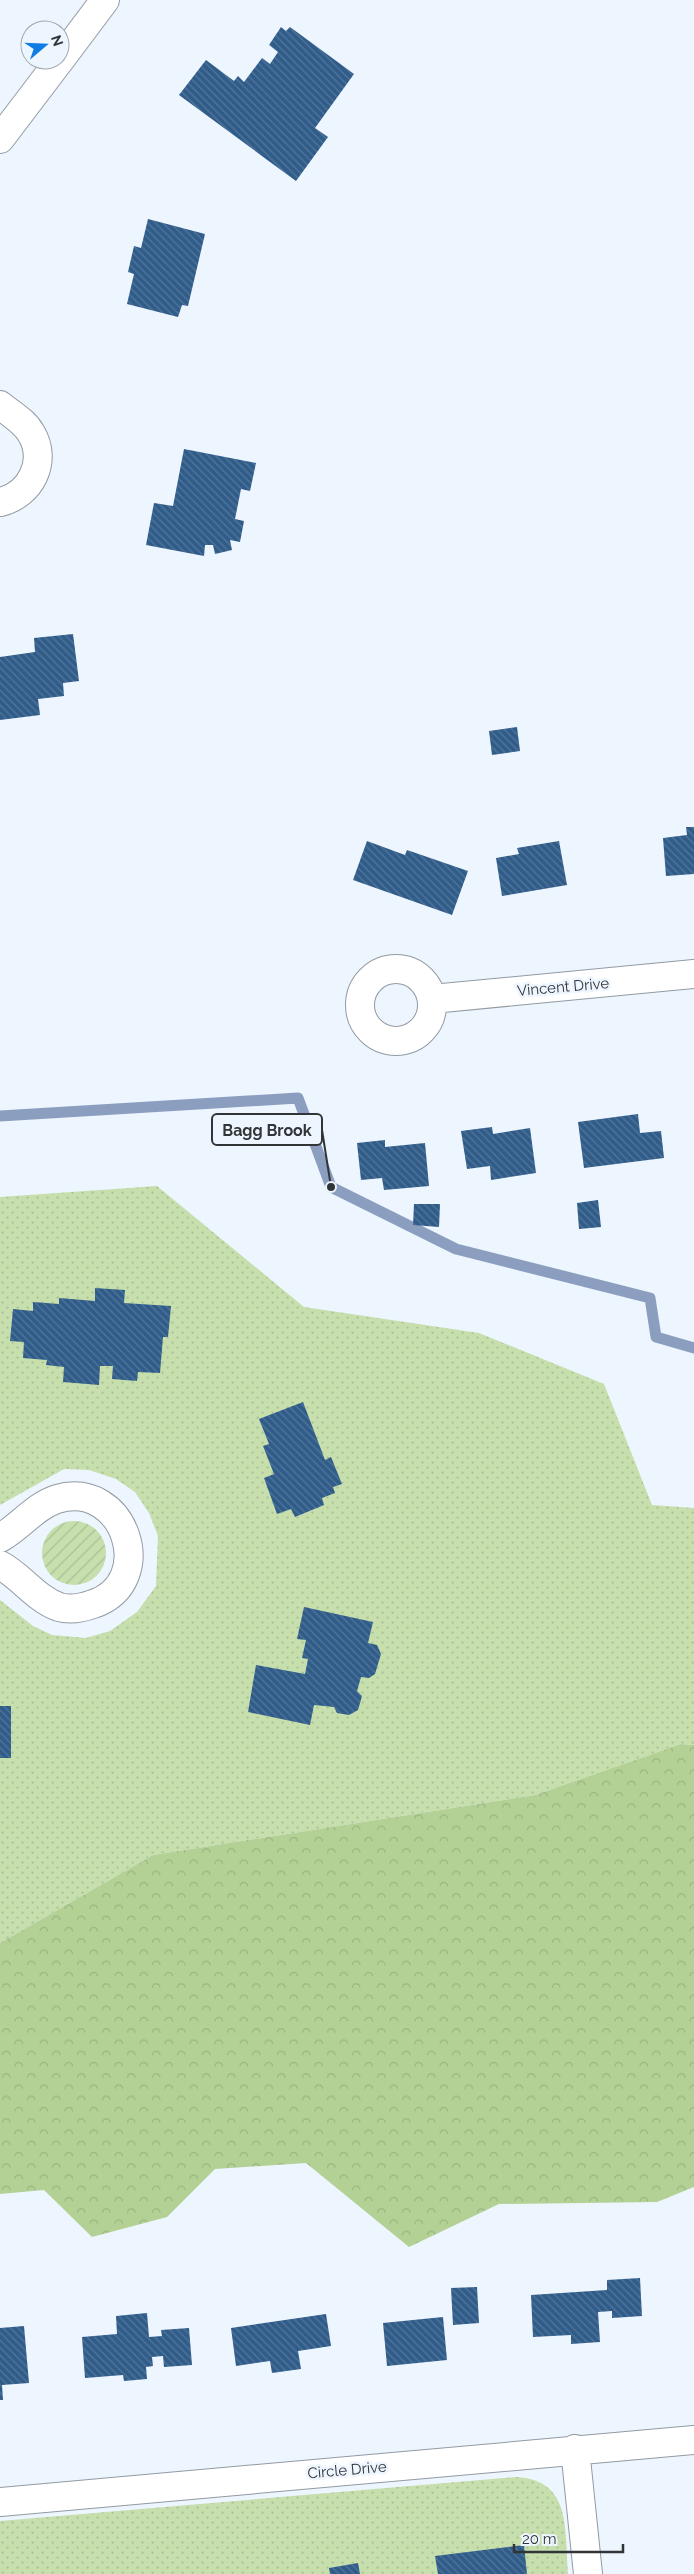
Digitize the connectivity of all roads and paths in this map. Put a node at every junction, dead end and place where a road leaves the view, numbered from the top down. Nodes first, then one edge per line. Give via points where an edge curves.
1 (105, 0) edge
2 (70, 47) edge
3 (52, 70) edge
4 (0, 139) edge
5 (0, 405) edge
6 (0, 502) edge
7 (694, 974) edge
8 (432, 999) dead end
9 (0, 1538) edge
10 (0, 1565) edge
11 (694, 2440) edge
12 (575, 2449) junction
13 (0, 2502) edge
14 (588, 2574) edge

1 - 2 street
3 - 4 street
5 - 6 street via 31,432 37,446 38,461 26,488
7 - 8 street, Vincent Drive
9 - 10 street via 20,1526 43,1505 68,1497 80,1497 105,1506 115,1515 122,1526 129,1551 128,1564 117,1587 108,1596 85,1607 59,1607 47,1602
11 - 12 street, Circle Drive
12 - 13 street, Circle Drive
12 - 14 street

